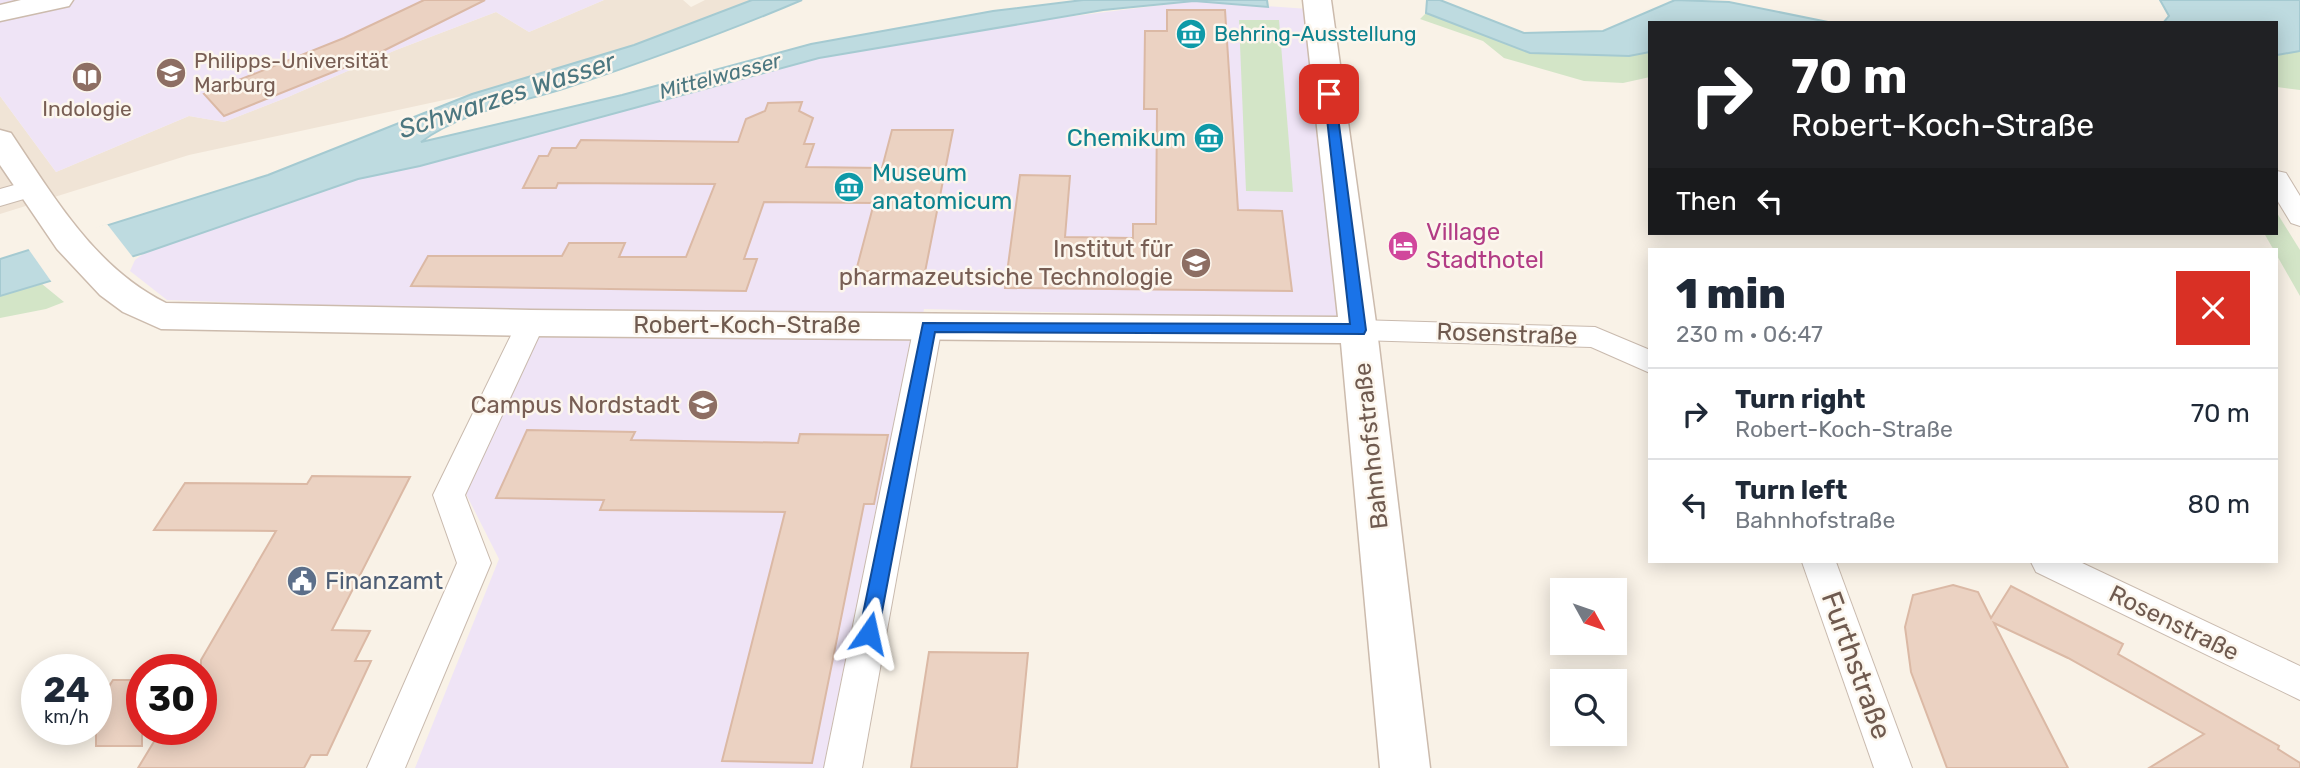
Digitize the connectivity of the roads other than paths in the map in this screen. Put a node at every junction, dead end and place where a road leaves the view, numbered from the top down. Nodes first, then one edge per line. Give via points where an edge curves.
1 (59, 0) edge
2 (1317, 0) edge
3 (0, 13) edge
4 (0, 140) edge
5 (2278, 181) edge
6 (32, 188) junction
7 (0, 198) edge
8 (2300, 216) edge
9 (531, 323) junction
10 (928, 326) junction
11 (1358, 330) junction
12 (1648, 361) edge
13 (1819, 563) edge
14 (2050, 563) edge
15 (2300, 684) edge
16 (386, 768) edge
17 (842, 768) edge
18 (1405, 768) edge
19 (1893, 768) edge

1 - 3 main road
2 - 11 main road, Bahnhofstraße
4 - 6 main road
5 - 8 street
6 - 7 street
6 - 9 main road, Robert-Koch-Straße via 102,275 137,307 161,316
9 - 10 main road, Robert-Koch-Straße
9 - 16 street via 449,495 474,563
10 - 11 main road, Robert-Koch-Straße
10 - 17 street
11 - 12 street, Rosenstraße via 1595,337
11 - 18 main road, Bahnhofstraße
13 - 19 street, Furthstraße
14 - 15 street, Rosenstraße

